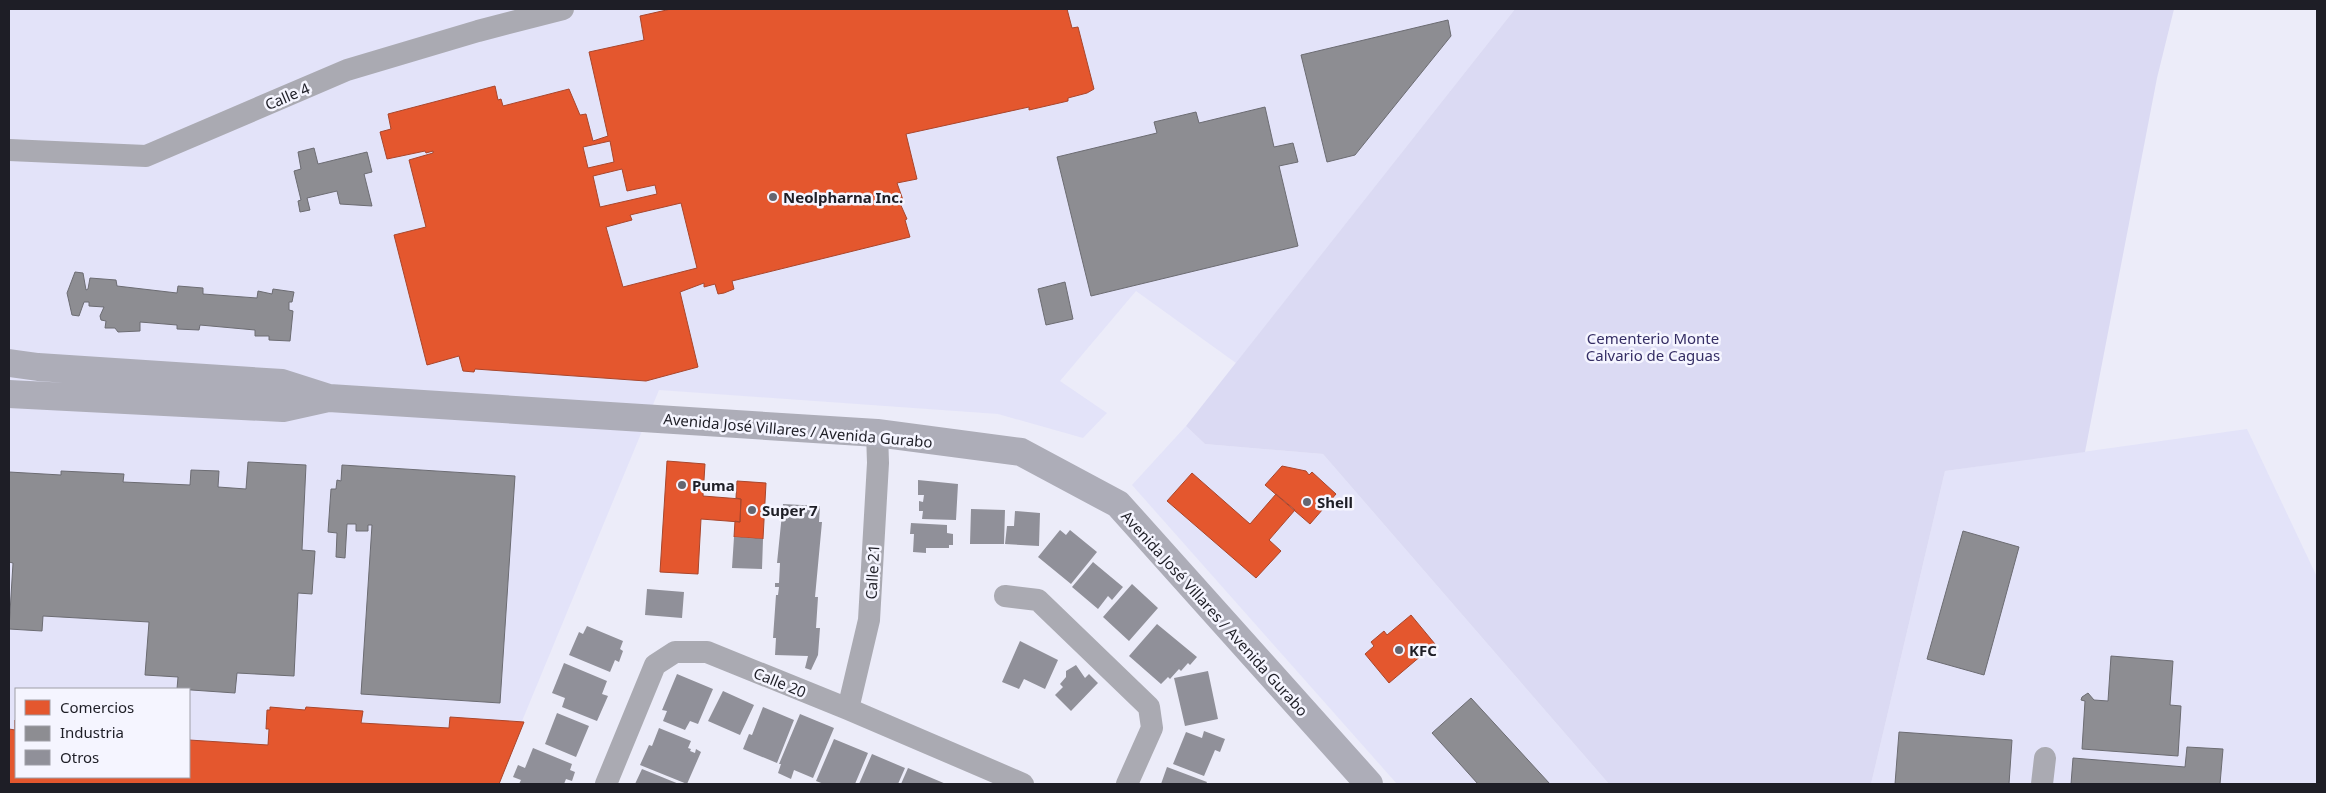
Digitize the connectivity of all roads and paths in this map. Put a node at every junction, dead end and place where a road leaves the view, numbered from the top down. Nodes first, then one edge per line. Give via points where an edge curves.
1 (563, 9) edge
2 (9, 150) edge
3 (9, 352) edge
4 (9, 363) edge
5 (38, 367) junction
6 (9, 394) edge
7 (51, 396) junction
8 (329, 398) junction
9 (9, 407) edge
10 (877, 433) junction
11 (1005, 596) dead end
12 (848, 709) junction
13 (2045, 758) dead end
14 (606, 784) edge
15 (1023, 784) edge
16 (1127, 784) edge
17 (1369, 784) edge
18 (2042, 784) edge

1 - 2 street, Calle 4 via 347,70 146,156
3 - 5 main road
4 - 5 main road, Avenida José Villares / Avenida Gurabo
5 - 8 main road, Avenida José Villares / Avenida Gurabo via 282,383
6 - 7 main road, Avenida José Villares / Avenida Gurabo
7 - 8 main road, Avenida José Villares / Avenida Gurabo via 283,408
7 - 9 main road
8 - 10 main road, Avenida José Villares / Avenida Gurabo
10 - 12 street, Calle 21 via 869,620
10 - 17 main road, Avenida José Villares / Avenida Gurabo via 1021,452 1118,504
11 - 16 street via 1038,600 1149,707 1152,728
12 - 14 street, Calle 20 via 707,652 675,652 655,665
12 - 15 street, Calle 20
13 - 18 street

